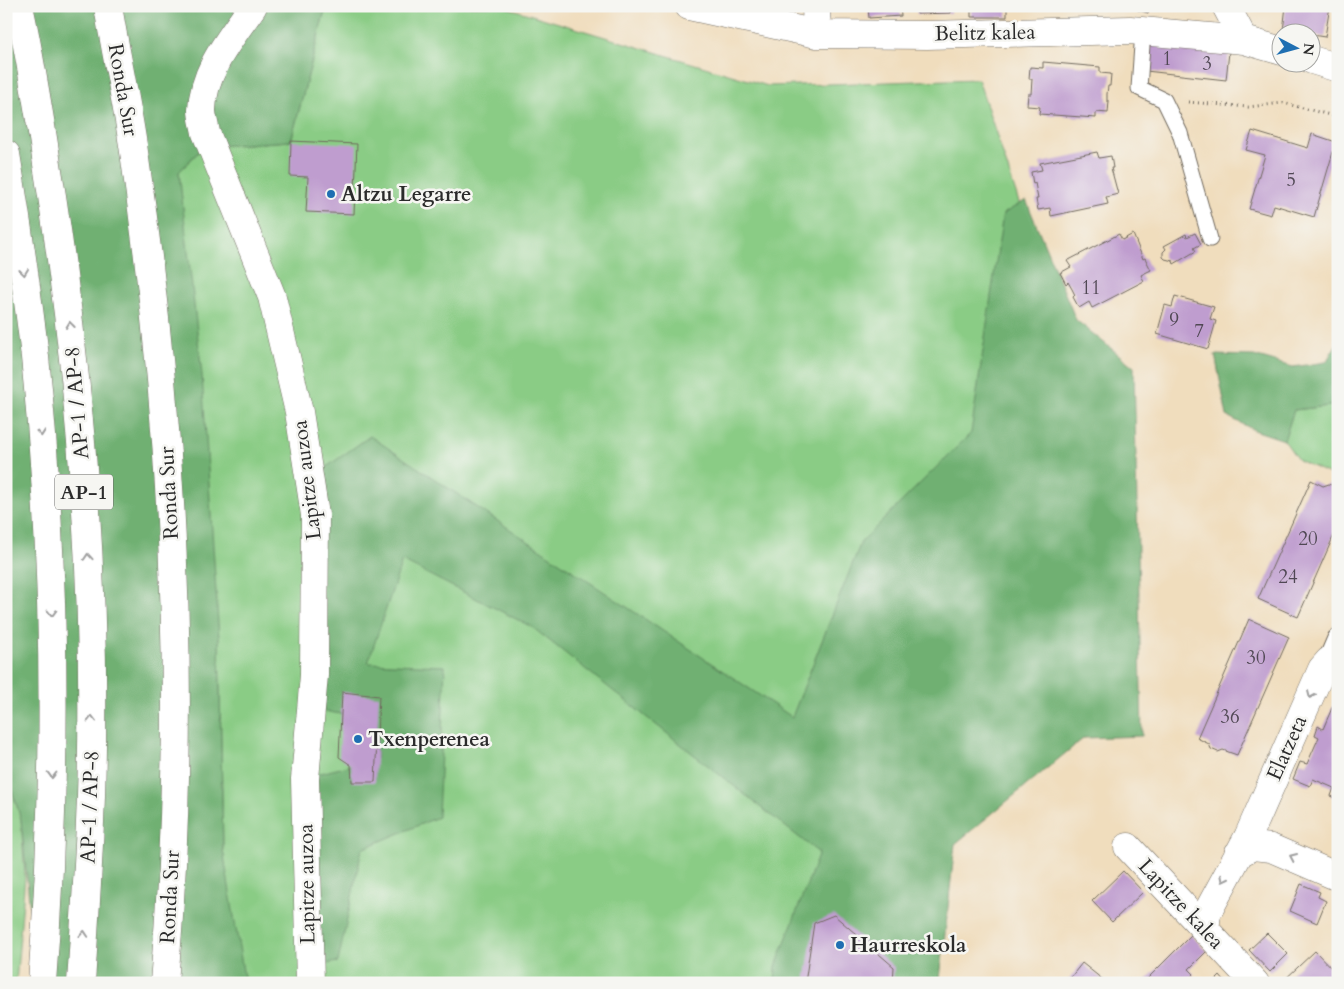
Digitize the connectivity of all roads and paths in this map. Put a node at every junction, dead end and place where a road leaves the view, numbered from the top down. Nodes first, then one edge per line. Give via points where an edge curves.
1 (19, 6) edge
2 (108, 6) edge
3 (252, 6) edge
4 (689, 6) edge
5 (816, 6) edge
6 (1226, 6) edge
7 (1143, 31) junction
8 (818, 34) junction
9 (1244, 40) junction
10 (1272, 48) edge
11 (1322, 63) edge
12 (1338, 68) edge
13 (1164, 100) junction
14 (1338, 117) edge
15 (6, 154) edge
16 (1210, 239) dead end
17 (1335, 653) edge
18 (1243, 845) junction
19 (1128, 847) dead end
20 (1338, 877) edge
21 (1205, 931) junction
22 (42, 983) edge
23 (81, 983) edge
24 (164, 983) edge
25 (310, 983) edge
26 (1255, 983) edge

23 -> 1 main road, AP-1 / AP-8 / AP-1 via 92,712 84,481 59,242
2 - 24 main road, Ronda Sur via 134,151 158,342 168,466 173,560 174,794
3 - 25 main road, Lapitze auzoa via 210,71 202,111 206,133 272,297 299,412 316,515 314,675 305,779
4 - 8 main road, Belitz kalea
5 - 8 main road
6 - 9 main road
7 - 8 main road, Belitz kalea
7 - 9 main road, Belitz kalea
7 - 13 lane via 1138,88
9 - 10 main road, Belitz kalea
11 - 12 main road
13 - 14 path via 1248,107 1283,103
13 - 16 lane via 1180,133
15 -> 22 main road, AP-1 / AP-8 / AP-1 via 34,356 51,575 54,684 52,794
17 -> 18 main road, Elatzeta via 1322,669
20 -> 18 main road via 1271,848
18 -> 21 main road, Elatzeta via 1207,913
19 - 21 main road, Lapitze kalea
21 - 26 main road, Lapitze kalea

